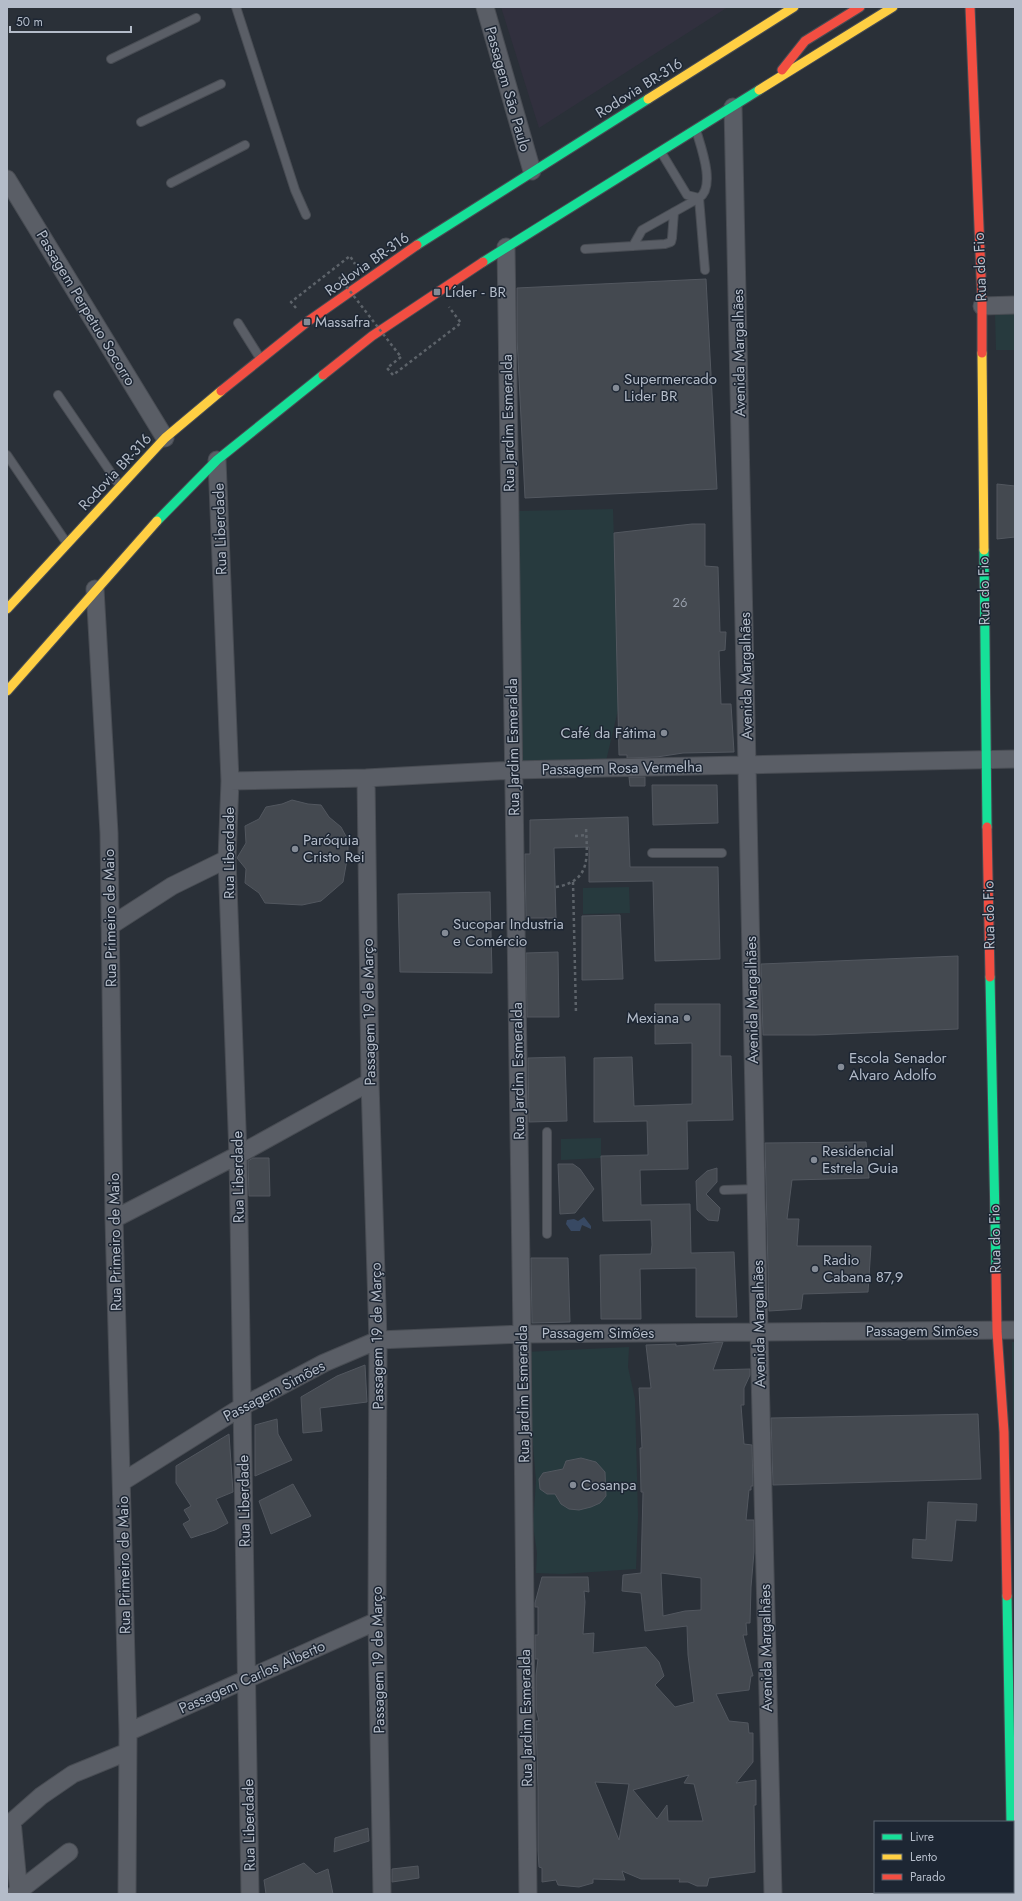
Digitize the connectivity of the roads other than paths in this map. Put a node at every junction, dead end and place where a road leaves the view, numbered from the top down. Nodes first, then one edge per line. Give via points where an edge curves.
1 (236, 7) edge
2 (485, 7) edge
3 (776, 7) edge
4 (794, 7) edge
5 (860, 7) edge
6 (893, 7) edge
7 (970, 7) edge
8 (779, 17) junction
9 (196, 18) dead end
10 (111, 59) dead end
11 (771, 83) junction
12 (221, 84) dead end
13 (733, 107) junction
14 (141, 122) dead end
15 (696, 130) junction
16 (245, 145) dead end
17 (661, 151) junction
18 (532, 171) junction
19 (7, 179) edge
20 (171, 183) dead end
21 (699, 198) junction
22 (674, 212) junction
23 (306, 216) dead end
24 (633, 246) junction
25 (506, 247) junction
26 (585, 249) dead end
27 (704, 270) dead end
28 (1015, 305) edge
29 (982, 306) junction
30 (238, 323) dead end
31 (260, 359) junction
32 (58, 395) dead end
33 (165, 438) junction
34 (7, 455) edge
35 (217, 460) junction
36 (121, 487) junction
37 (67, 544) junction
38 (95, 589) junction
39 (7, 609) edge
40 (7, 691) edge
41 (1015, 759) edge
42 (986, 760) junction
43 (748, 766) junction
44 (513, 770) junction
45 (366, 778) junction
46 (230, 781) junction
47 (652, 853) dead end
48 (722, 853) dead end
49 (227, 859) junction
50 (110, 926) junction
51 (370, 1082) junction
52 (547, 1132) dead end
53 (238, 1155) junction
54 (756, 1189) junction
55 (724, 1190) dead end
56 (114, 1219) junction
57 (547, 1234) dead end
58 (1015, 1330) edge
59 (997, 1331) junction
60 (759, 1332) junction
61 (522, 1334) junction
62 (378, 1340) junction
63 (243, 1406) junction
64 (122, 1482) junction
65 (1010, 1543) edge
66 (377, 1621) junction
67 (246, 1679) junction
68 (128, 1732) junction
69 (127, 1752) junction
70 (1011, 1821) edge
71 (10, 1824) edge
72 (69, 1852) dead end
73 (18, 1893) edge
74 (127, 1894) edge
75 (250, 1894) edge
76 (382, 1894) edge
77 (528, 1894) edge
78 (773, 1894) edge

1 - 23 lane via 295,190
2 - 18 street, Passagem São Paulo
3 - 8 main road
4 - 8 main road, Rodovia BR-316
5 - 11 main road via 805,41
6 - 11 main road
7 - 29 main road, Rua do Fio
8 - 18 main road, Rodovia BR-316
9 - 10 lane
11 - 13 main road
12 - 14 lane
13 - 15 main road
13 - 43 street, Avenida Margalhães
15 - 17 main road
15 - 21 lane via 706,167 706,190
16 - 20 lane
17 - 21 lane via 687,195
17 - 25 main road
18 - 31 main road, Rodovia BR-316 via 423,241 307,322
19 - 33 street, Passagem Perpetuo Socorro
21 - 22 lane
21 - 27 lane
22 - 24 lane via 642,230
22 - 24 lane via 671,242
24 - 26 lane
25 - 35 main road via 372,336
25 - 44 street, Rua Jardim Esmeralda
28 - 29 street
29 - 42 main road, Rua do Fio
30 - 31 lane
31 - 33 main road, Rodovia BR-316
32 - 36 lane
33 - 36 main road, Rodovia BR-316
34 - 37 lane
35 - 38 main road
35 - 46 street, Rua Liberdade
36 - 37 main road, Rodovia BR-316
37 - 39 main road, Rodovia BR-316
38 - 40 main road
38 - 50 street, Rua Primeiro de Maio via 109,834
41 - 42 street, Passagem Rosa Vermelha
42 - 43 street, Passagem Rosa Vermelha
42 - 59 main road, Rua do Fio
43 - 44 street, Passagem Rosa Vermelha
43 - 54 street, Avenida Margalhães
44 - 45 street, Passagem Rosa Vermelha
44 - 61 street, Rua Jardim Esmeralda
45 - 46 street, Passagem Rosa Vermelha
45 - 51 street, Passagem 19 de Março
46 - 49 street, Rua Liberdade
47 - 48 lane
49 - 50 street via 172,886
49 - 53 street, Rua Liberdade
50 - 56 street, Rua Primeiro de Maio
51 - 53 street
51 - 62 street, Passagem 19 de Março
52 - 57 lane
53 - 56 street
53 - 63 street, Rua Liberdade
54 - 55 lane
54 - 60 street, Avenida Margalhães
56 - 64 street, Rua Primeiro de Maio
58 - 59 street, Passagem Simões
59 - 60 street, Passagem Simões
59 - 65 main road, Rua do Fio
60 - 61 street, Passagem Simões
60 - 78 street, Avenida Margalhães
61 - 62 street, Passagem Simões
61 - 77 street, Rua Jardim Esmeralda
62 - 63 street, Passagem Simões via 324,1363
62 - 66 street, Passagem 19 de Março
63 - 64 street, Passagem Simões
63 - 67 street, Rua Liberdade
64 - 68 street, Rua Primeiro de Maio
65 - 70 main road, Rua do Fio
66 - 67 street, Passagem Carlos Alberto
66 - 76 street, Passagem 19 de Março
67 - 68 street, Passagem Carlos Alberto
67 - 75 street, Rua Liberdade
68 - 69 street, Rua Primeiro de Maio
69 - 71 street via 73,1774 41,1796
69 - 74 street, Rua Primeiro de Maio
71 - 73 street
72 - 73 street

